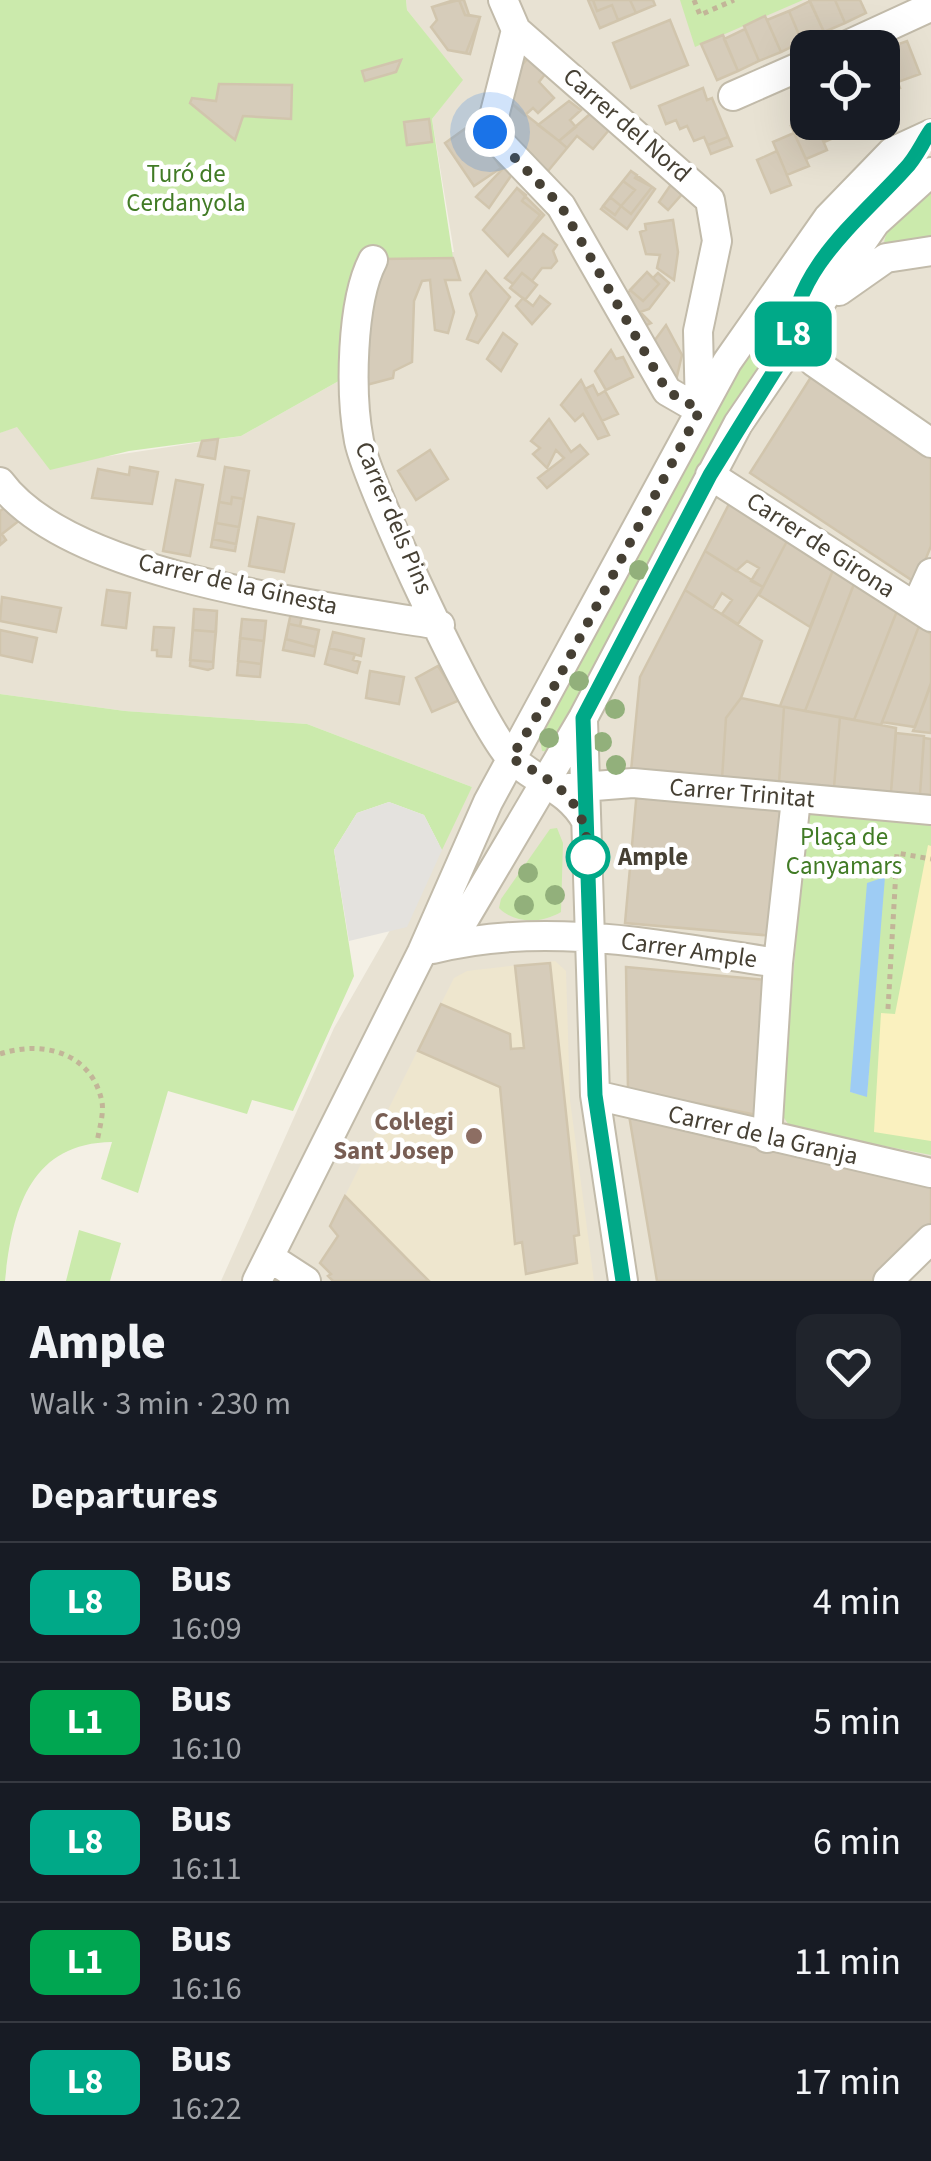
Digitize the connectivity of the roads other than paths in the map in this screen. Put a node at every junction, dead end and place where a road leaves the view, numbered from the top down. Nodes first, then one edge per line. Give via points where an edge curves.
1 (503, 0) edge
2 (927, 10) edge
3 (516, 30) junction
4 (882, 30) edge
5 (790, 70) edge
6 (733, 96) dead end
7 (930, 133) edge
8 (931, 172) edge
9 (931, 251) edge
10 (373, 260) dead end
11 (811, 314) junction
12 (793, 341) junction
13 (700, 410) junction
14 (931, 443) edge
15 (710, 475) junction
16 (0, 482) edge
17 (931, 573) edge
18 (923, 612) edge
19 (440, 625) junction
20 (583, 718) junction
21 (511, 758) junction
22 (549, 782) junction
23 (584, 785) junction
24 (796, 799) junction
25 (931, 810) edge
26 (586, 821) junction
27 (479, 824) junction
28 (478, 896) junction
29 (590, 936) junction
30 (520, 940) junction
31 (422, 952) junction
32 (778, 962) junction
33 (595, 1095) junction
34 (767, 1138) junction
35 (931, 1173) edge
36 (931, 1239) edge
37 (263, 1269) edge
38 (306, 1281) edge
39 (623, 1281) edge
40 (888, 1281) edge

1 - 3 street
2 - 4 street
3 - 13 street via 490,132 561,206 667,391
3 - 13 street, Carrer del Nord via 710,200 717,240 698,332
5 - 6 street
7 - 12 street via 820,266 792,322
7 - 13 street via 892,152 828,218
8 - 11 street via 875,223
9 - 11 street via 886,258
10 - 19 street, Carrer dels Pins via 361,284 354,411 360,446
11 - 12 street
12 - 14 street
12 - 15 street
13 - 21 street
15 - 18 street, Carrer de Girona
15 - 20 street
16 - 19 street, Carrer de la Ginesta via 34,518 168,573
17 - 18 street
19 - 21 street, Carrer dels Pins
20 - 22 street
20 - 23 street
21 - 22 street
21 - 27 street
22 - 23 street, Carrer Trinitat
22 - 26 street
22 - 28 street
23 - 24 street, Carrer Trinitat via 633,783
23 - 26 street
24 - 25 street, Carrer Trinitat
24 - 32 street
26 - 29 street
27 - 28 street via 473,863
27 - 31 street
28 - 30 street via 498,925
28 - 31 street via 465,918
29 - 30 street, Carrer Ample
29 - 32 street, Carrer Ample
29 - 33 street
30 - 31 street, Carrer Ample via 476,937
31 - 37 street
32 - 34 street
33 - 34 street, Carrer de la Granja
33 - 39 street
34 - 35 street, Carrer de la Granja
36 - 40 street
37 - 38 street

